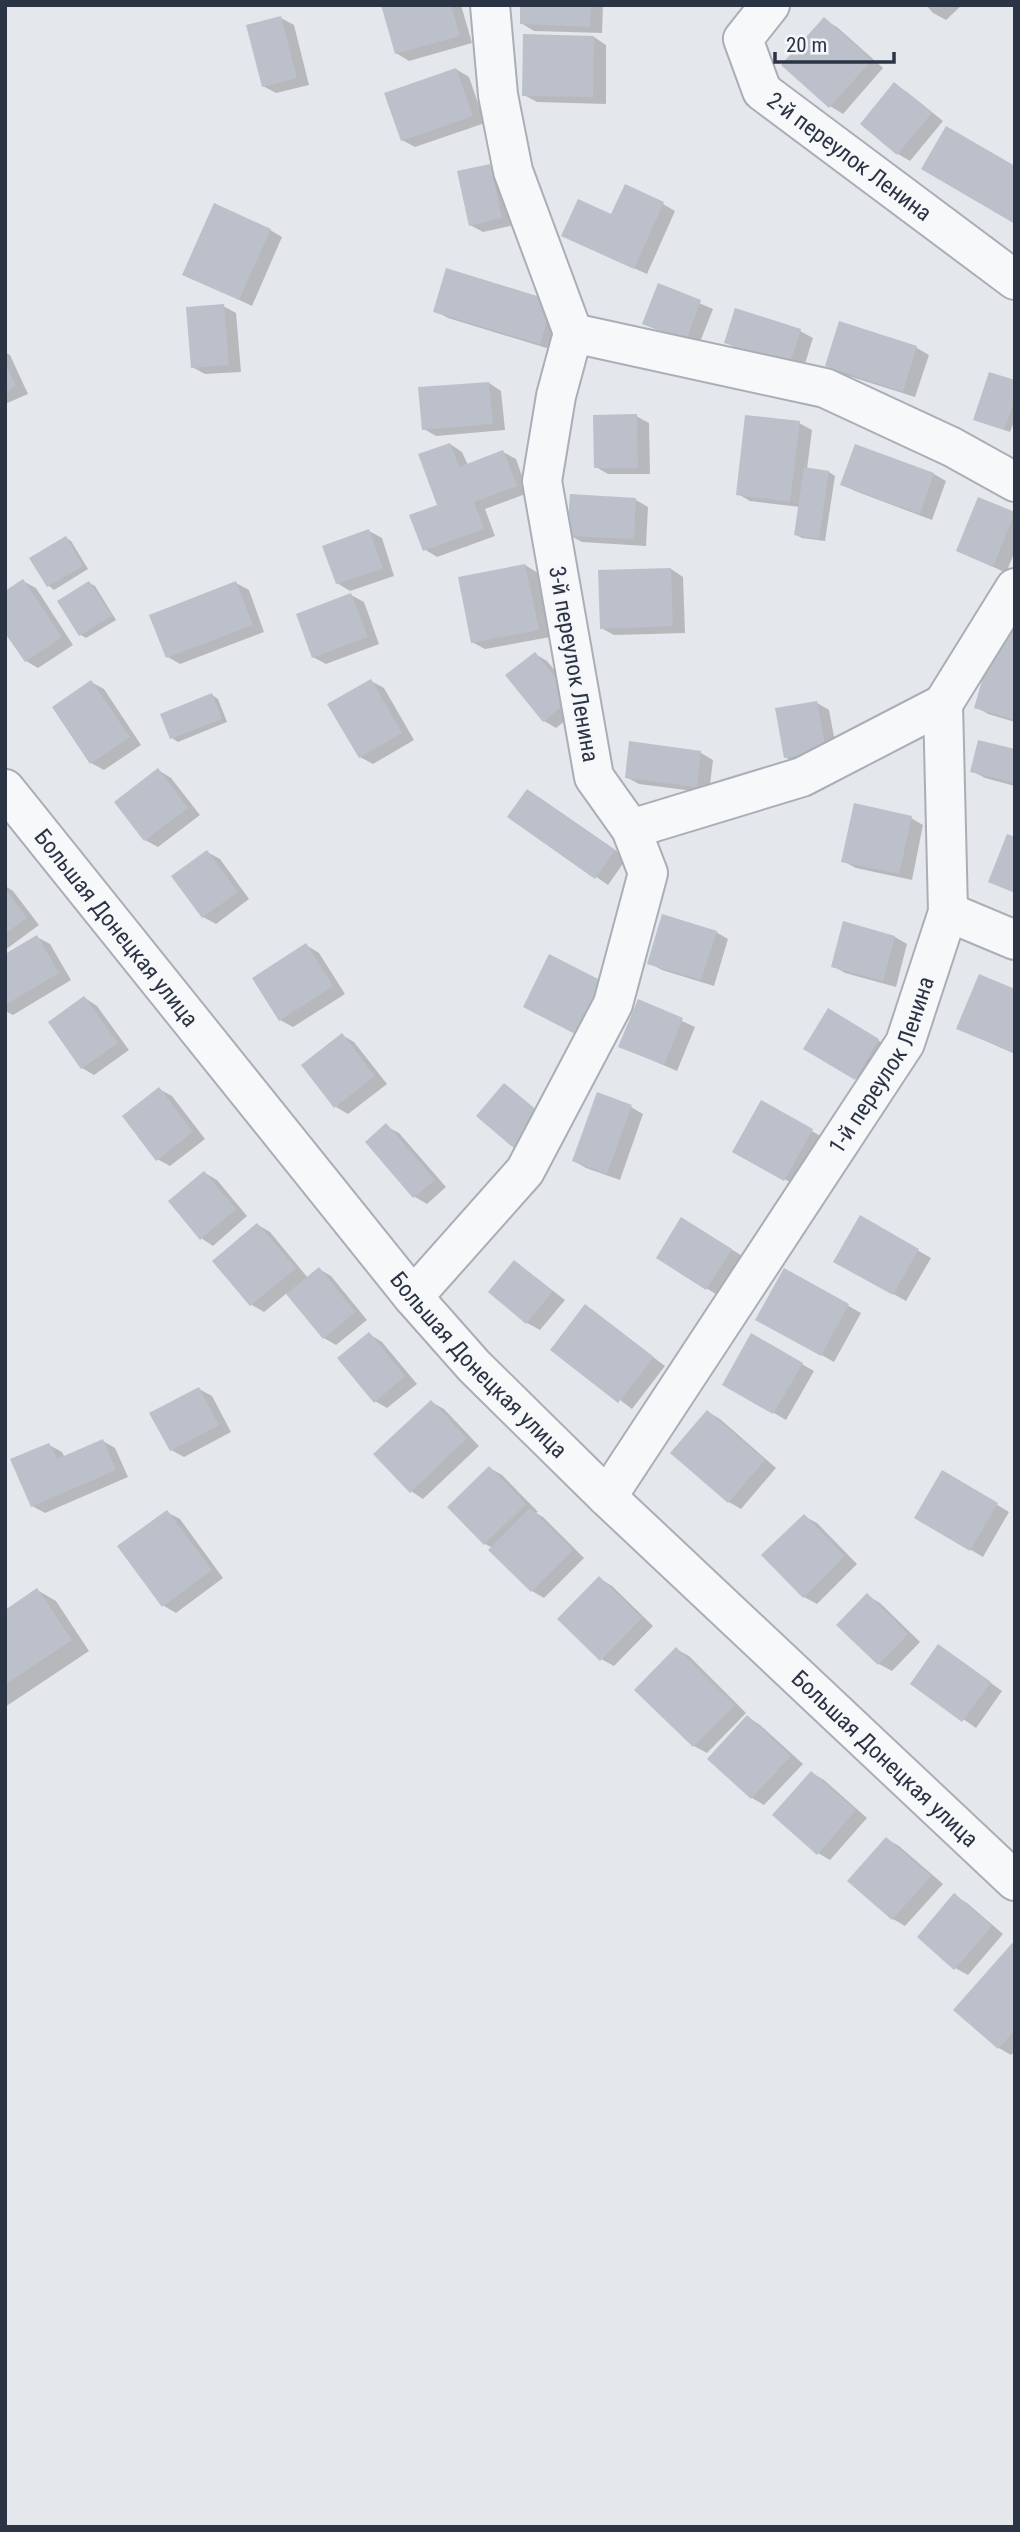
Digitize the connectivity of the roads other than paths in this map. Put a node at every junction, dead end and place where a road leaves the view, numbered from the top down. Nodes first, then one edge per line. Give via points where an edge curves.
1 (490, 5) edge
2 (770, 5) edge
3 (1015, 280) edge
4 (573, 333) junction
5 (1015, 482) edge
6 (1015, 587) edge
7 (943, 704) junction
8 (5, 789) edge
9 (631, 829) junction
10 (948, 912) junction
11 (1015, 940) edge
12 (414, 1297) junction
13 (607, 1497) junction
14 (1015, 1881) edge

1 - 4 street via 498,95 513,171
2 - 3 street, 2-й переулок Ленина via 743,39 762,91
4 - 5 street via 825,387
4 - 9 street, 3-й переулок Ленина via 556,396 542,481 594,777
6 - 7 street
7 - 9 street via 802,777
7 - 10 street, 1-й переулок Ленина
8 - 12 street, Большая Донецкая улица
9 - 12 street, 3-й переулок Ленина via 648,873 613,1004 525,1171
10 - 11 street
10 - 13 street, 1-й переулок Ленина via 905,1043
12 - 13 street, Большая Донецкая улица via 474,1366
13 - 14 street, Большая Донецкая улица

